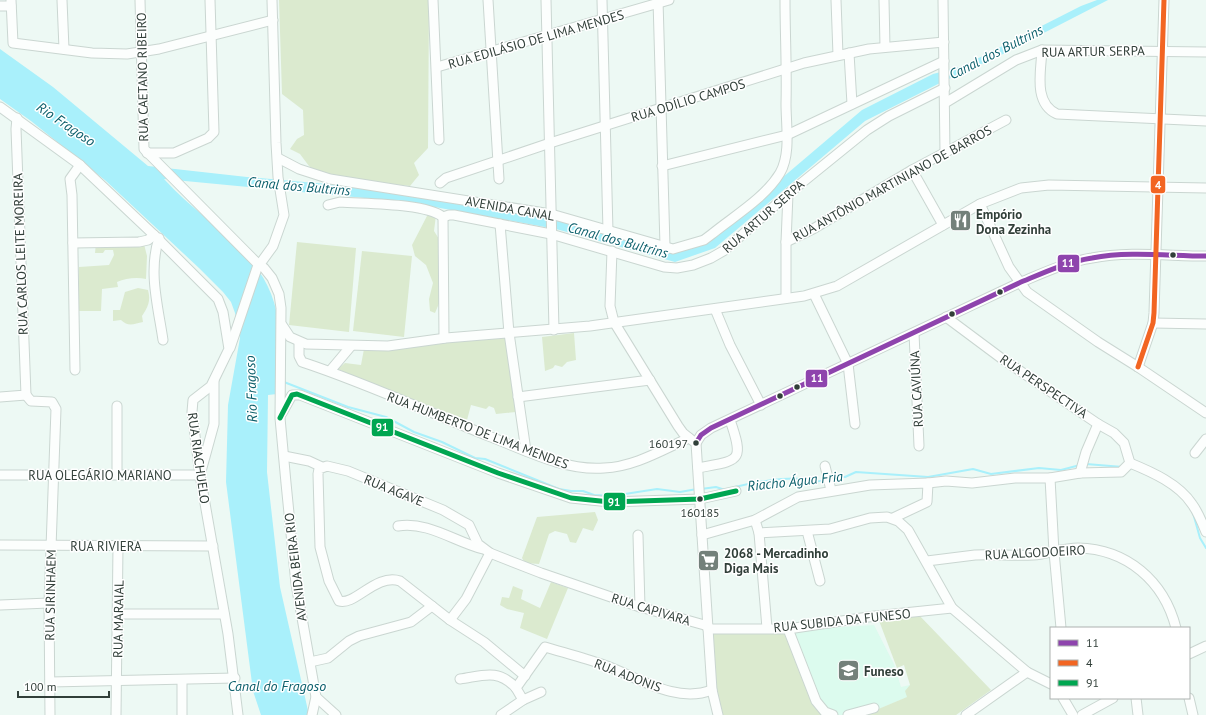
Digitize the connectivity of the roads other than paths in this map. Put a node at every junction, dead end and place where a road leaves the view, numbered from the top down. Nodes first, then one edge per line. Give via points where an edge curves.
1 (62, 0) edge
2 (140, 0) edge
3 (210, 0) edge
4 (272, 0) edge
5 (433, 0) edge
6 (488, 0) edge
7 (546, 0) edge
8 (602, 0) edge
9 (669, 0) edge
10 (785, 0) edge
11 (836, 0) edge
12 (884, 0) edge
13 (943, 0) edge
14 (1164, 0) edge
15 (658, 2) edge
16 (11, 3) edge
17 (0, 6) edge
18 (273, 20) junction
19 (602, 20) junction
20 (212, 35) junction
21 (548, 36) junction
22 (944, 42) junction
23 (885, 47) junction
24 (64, 49) junction
25 (1042, 50) junction
26 (1163, 50) junction
27 (1206, 52) edge
28 (142, 53) junction
29 (491, 53) junction
30 (848, 53) junction
31 (838, 54) junction
32 (944, 64) junction
33 (437, 67) junction
34 (787, 69) junction
35 (945, 86) junction
36 (945, 103) junction
37 (852, 104) junction
38 (0, 107) edge
39 (662, 109) junction
40 (17, 118) junction
41 (1160, 119) junction
42 (1006, 120) dead end
43 (1206, 121) edge
44 (606, 126) junction
45 (787, 135) junction
46 (439, 140) dead end
47 (550, 143) junction
48 (147, 153) junction
49 (945, 153) junction
50 (278, 158) junction
51 (498, 161) junction
52 (80, 165) junction
53 (662, 166) junction
54 (912, 170) junction
55 (499, 179) dead end
56 (440, 183) dead end
57 (1158, 187) junction
58 (1206, 188) edge
59 (788, 194) junction
60 (980, 204) junction
61 (328, 205) dead end
62 (551, 216) junction
63 (443, 217) junction
64 (500, 224) junction
65 (943, 225) junction
66 (608, 231) junction
67 (551, 232) junction
68 (156, 236) junction
69 (786, 242) junction
70 (73, 243) junction
71 (665, 246) junction
72 (612, 251) junction
73 (1156, 255) junction
74 (1206, 256) edge
75 (258, 267) junction
76 (1019, 283) junction
77 (814, 294) junction
78 (786, 298) junction
79 (715, 308) junction
80 (946, 317) junction
81 (614, 322) junction
82 (1153, 323) junction
83 (1206, 324) edge
84 (282, 325) junction
85 (554, 330) junction
86 (509, 333) junction
87 (914, 333) junction
88 (444, 338) junction
89 (162, 340) dead end
90 (299, 342) junction
91 (351, 346) junction
92 (229, 350) junction
93 (848, 364) junction
94 (1138, 367) junction
95 (75, 370) dead end
96 (330, 371) junction
97 (650, 380) junction
98 (214, 381) junction
99 (26, 395) junction
100 (0, 397) edge
101 (518, 397) junction
102 (761, 405) junction
103 (117, 406) dead end
104 (1206, 413) edge
105 (280, 418) junction
106 (730, 420) junction
107 (855, 424) dead end
108 (1098, 424) junction
109 (1206, 439) edge
110 (692, 440) junction
111 (919, 446) dead end
112 (526, 451) junction
113 (1196, 453) dead end
114 (284, 456) junction
115 (322, 467) junction
116 (1127, 467) junction
117 (698, 468) junction
118 (1081, 468) junction
119 (117, 474) junction
120 (0, 475) edge
121 (200, 475) junction
122 (52, 476) junction
123 (1050, 478) junction
124 (928, 482) junction
125 (736, 492) dead end
126 (699, 498) junction
127 (893, 518) junction
128 (754, 520) junction
129 (398, 526) dead end
130 (808, 531) junction
131 (1206, 532) edge
132 (759, 533) junction
133 (702, 535) junction
134 (638, 536) dead end
135 (0, 545) edge
136 (51, 546) junction
137 (118, 546) junction
138 (213, 546) junction
139 (487, 551) junction
140 (1054, 552) junction
141 (927, 561) junction
142 (820, 582) dead end
143 (49, 603) junction
144 (0, 605) edge
145 (432, 606) junction
146 (640, 607) junction
147 (952, 608) junction
148 (118, 614) junction
149 (224, 614) junction
150 (450, 620) junction
151 (1061, 627) edge
152 (1176, 627) edge
153 (708, 628) junction
154 (767, 628) junction
155 (788, 629) junction
156 (1206, 646) edge
157 (1190, 654) edge
158 (310, 662) junction
159 (1027, 672) junction
160 (525, 676) junction
161 (235, 678) junction
162 (460, 679) dead end
163 (182, 681) junction
164 (50, 682) junction
165 (117, 682) junction
166 (1050, 684) edge
167 (516, 688) junction
168 (712, 690) junction
169 (541, 692) dead end
170 (316, 697) junction
171 (1064, 699) edge
172 (1111, 699) edge
173 (1136, 699) edge
174 (1189, 699) edge
175 (523, 700) junction
176 (874, 708) dead end
177 (50, 715) edge
178 (116, 715) edge
179 (182, 715) edge
180 (238, 715) edge
181 (312, 715) edge
182 (336, 715) edge
183 (501, 715) edge
184 (718, 715) edge
185 (833, 715) edge
186 (848, 715) edge
187 (966, 715) edge
188 (1080, 715) edge
189 (1138, 715) edge
190 (1192, 715) edge

1 - 24 street
2 - 28 street, RUA CAETANO RIBEIRO
3 - 20 street
4 - 18 street
5 - 33 street
6 - 29 street
7 - 21 street
8 - 19 street
9 - 15 street, RUA EDILÁSIO DE LIMA MENDES
10 - 34 street
11 - 31 street
12 - 23 street
13 - 22 street
14 - 26 street
15 - 19 street, RUA EDILÁSIO DE LIMA MENDES
15 - 39 street
16 - 17 street
16 - 24 street via 13,43
18 - 20 street
18 - 50 street
19 - 21 street, RUA EDILÁSIO DE LIMA MENDES
19 - 44 street
20 - 28 street
20 - 48 street via 213,134 174,153
21 - 29 street, RUA EDILÁSIO DE LIMA MENDES
21 - 47 street
22 - 23 street, RUA ODÍLIO CAMPOS
22 - 32 street
23 - 30 street, RUA ODÍLIO CAMPOS
24 - 28 street via 106,54
25 - 26 street, RUA ARTUR SERPA
25 - 36 street, RUA ARTUR SERPA via 1016,60
25 - 41 street via 1042,96 1046,107 1053,112 1066,116
26 - 27 street, RUA ARTUR SERPA
26 - 41 street
28 - 48 street, RUA CAETANO RIBEIRO via 143,145
29 - 33 street, RUA EDILÁSIO DE LIMA MENDES
29 - 51 street
30 - 31 street, RUA ODÍLIO CAMPOS
30 - 37 street
31 - 34 street, RUA ODÍLIO CAMPOS
32 - 35 street
32 - 37 street
33 - 46 street
34 - 39 street, RUA ODÍLIO CAMPOS
34 - 45 street
35 - 36 street
35 - 59 street, RUA ARTUR SERPA via 875,124
36 - 49 street
37 - 45 street
38 - 40 street
39 - 44 street, RUA ODÍLIO CAMPOS
39 - 53 street
40 - 52 street
40 - 99 street, RUA CARLOS LEITE MOREIRA
41 - 43 street
41 - 57 street
42 - 49 street, RUA ANTÔNIO MARTINIANO DE BARROS
44 - 47 street, RUA ODÍLIO CAMPOS
44 - 66 street
45 - 53 street
45 - 71 street, AVENIDA CANAL via 784,165 775,180 758,198 708,238 676,248
47 - 51 street, RUA ODÍLIO CAMPOS
47 - 62 street
48 - 75 street, AVENIDA BEIRA RIO
49 - 54 street, RUA ANTÔNIO MARTINIANO DE BARROS
50 - 62 street, AVENIDA CANAL via 308,173 344,182
50 - 75 street via 284,215 273,246
51 - 55 street
51 - 56 street, RUA ODÍLIO CAMPOS via 446,178
52 - 68 street
52 - 70 street via 70,179
53 - 71 street
54 - 65 street
54 - 69 street, RUA ANTÔNIO MARTINIANO DE BARROS
57 - 58 street
57 - 60 street via 1035,185 1008,192
57 - 73 street
59 - 69 street
59 - 72 street, RUA ARTUR SERPA via 725,250 698,263 668,268
60 - 65 street
60 - 76 street
61 - 63 street via 340,202 421,208 437,212
62 - 66 street, AVENIDA CANAL
62 - 67 street
63 - 64 street, RUA ARTUR SERPA via 454,215
63 - 88 street
64 - 67 street, RUA ARTUR SERPA
64 - 86 street
65 - 77 street via 852,278
66 - 71 street, AVENIDA CANAL
67 - 72 street, RUA ARTUR SERPA
67 - 85 street
68 - 70 street via 139,242
68 - 89 street via 155,293
68 - 92 street via 218,299 222,308
69 - 78 street, RUA ANTÔNIO MARTINIANO DE BARROS
70 - 95 street
72 - 81 street via 610,306
73 - 74 street, RUA HUMBERTO DE LIMA MENDES
73 - 76 street, RUA HUMBERTO DE LIMA MENDES via 1093,257 1067,264
73 - 82 street
75 - 84 street, AVENIDA BEIRA RIO via 270,274 275,285
75 - 92 street
76 - 80 street, RUA HUMBERTO DE LIMA MENDES
76 - 94 street via 1032,296
77 - 78 street
77 - 93 street
78 - 79 street
79 - 81 street
79 - 102 street via 730,345
80 - 87 street, RUA HUMBERTO DE LIMA MENDES
80 - 108 street, RUA PERSPECTIVA
81 - 85 street
81 - 97 street
82 - 83 street
82 - 94 street
84 - 90 street via 290,337
84 - 105 street, AVENIDA BEIRA RIO
85 - 86 street
86 - 88 street
86 - 101 street
87 - 93 street, RUA HUMBERTO DE LIMA MENDES
87 - 111 street, RUA CAVIÚNA
88 - 91 street via 401,344
90 - 91 street via 319,346
90 - 96 street, RUA HUMBERTO DE LIMA MENDES via 301,362
91 - 96 street
92 - 98 street, RUA RIACHUELO
93 - 102 street, RUA HUMBERTO DE LIMA MENDES
93 - 107 street
94 - 104 street
96 - 112 street, RUA HUMBERTO DE LIMA MENDES
97 - 101 street
97 - 110 street via 678,426
98 - 121 street via 214,424
98 - 121 street, RUA RIACHUELO via 209,388 194,398 191,404
99 - 100 street
99 - 122 street, RUA SIRINHAEM via 31,401 53,403 56,409
101 - 112 street
102 - 106 street, RUA HUMBERTO DE LIMA MENDES
103 - 119 street
105 - 114 street, AVENIDA BEIRA RIO
105 - 126 street via 294,394 498,473 571,498 610,502
106 - 110 street, RUA HUMBERTO DE LIMA MENDES
106 - 117 street via 738,450 736,458 731,462
108 - 116 street, RUA PERSPECTIVA via 1114,433 1124,443
108 - 118 street
109 - 113 street
110 - 112 street, RUA HUMBERTO DE LIMA MENDES via 610,468 577,467
110 - 117 street
114 - 115 street, RUA AGAVE via 310,461
114 - 158 street, AVENIDA BEIRA RIO via 295,578
115 - 139 street, RUA AGAVE via 348,471 443,510 469,525 478,544
115 - 145 street via 318,474 320,547 337,598 343,602 379,583 395,580 412,589
116 - 118 street
116 - 131 street via 1163,479 1188,498
117 - 126 street
118 - 123 street
119 - 121 street, RUA OLEGÁRIO MARIANO
119 - 122 street, RUA OLEGÁRIO MARIANO
120 - 122 street, RUA OLEGÁRIO MARIANO
121 - 138 street, RUA RIACHUELO
122 - 136 street, RUA SIRINHAEM
123 - 124 street via 1015,478 972,483
123 - 140 street
124 - 127 street via 927,502
124 - 128 street via 895,483 828,478
125 - 126 street
126 - 133 street
127 - 130 street via 870,518 830,529
127 - 141 street via 908,530
128 - 132 street
128 - 133 street
129 - 139 street via 417,525
130 - 132 street
130 - 142 street
132 - 154 street
133 - 153 street
134 - 146 street
135 - 136 street, RUA RIVIERA
136 - 137 street, RUA RIVIERA
136 - 143 street, RUA SIRINHAEM
137 - 138 street, RUA RIVIERA
137 - 148 street, RUA MARAIAL
138 - 149 street, RUA RIACHUELO
139 - 146 street, RUA CAPIVARA
139 - 150 street via 466,599
140 - 141 street, RUA ALGODOEIRO via 1032,555 976,555
140 - 151 street
140 - 152 street, RUA ALGODOEIRO via 1090,548 1130,561 1164,596
141 - 147 street
143 - 144 street
143 - 164 street, RUA SIRINHAEM
145 - 150 street
145 - 158 street via 411,622 359,636 328,658
146 - 153 street, RUA CAPIVARA
147 - 155 street, RUA SUBIDA DA FUNESO
147 - 159 street
148 - 149 street
148 - 165 street, RUA MARAIAL
149 - 161 street, RUA RIACHUELO
150 - 160 street via 484,642
153 - 154 street, RUA SUBIDA DA FUNESO
153 - 168 street
154 - 155 street, RUA SUBIDA DA FUNESO
155 - 185 street via 816,700 825,712
156 - 157 street
158 - 170 street, AVENIDA BEIRA RIO
159 - 166 street
159 - 187 street
160 - 167 street
160 - 168 street, RUA ADONIS via 545,647 602,664 683,694 700,694
161 - 163 street
161 - 180 street, RUA RIACHUELO
162 - 167 street via 495,674
163 - 165 street
163 - 179 street
164 - 165 street
164 - 177 street, RUA SIRINHAEM
165 - 178 street, RUA MARAIAL
167 - 175 street
168 - 184 street
169 - 175 street
170 - 181 street, AVENIDA BEIRA RIO
170 - 182 street
171 - 188 street
172 - 188 street
173 - 189 street
174 - 190 street
175 - 183 street
176 - 186 street

